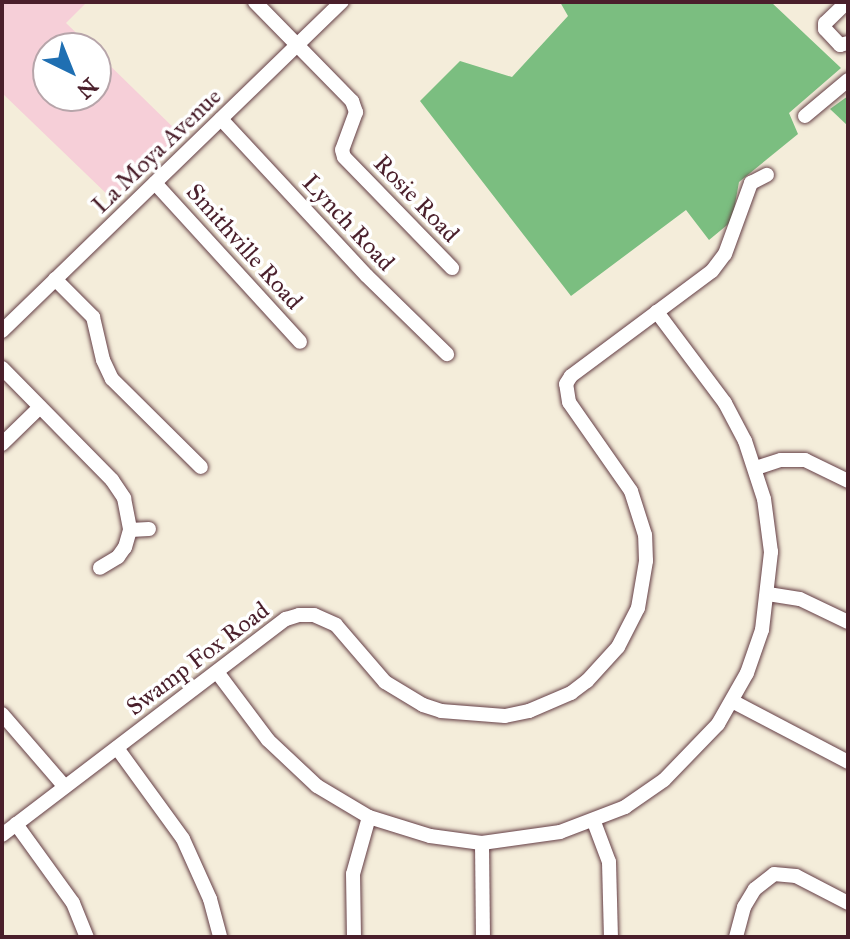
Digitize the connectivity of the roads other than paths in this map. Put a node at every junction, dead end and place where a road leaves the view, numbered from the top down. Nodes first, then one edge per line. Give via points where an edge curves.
1 (255, 2) edge
2 (342, 2) edge
3 (847, 2) edge
4 (848, 43) edge
5 (299, 44) junction
6 (848, 80) edge
7 (805, 116) dead end
8 (221, 119) junction
9 (767, 175) dead end
10 (155, 183) junction
11 (452, 268) dead end
12 (55, 279) junction
13 (657, 312) junction
14 (2, 331) edge
15 (300, 342) dead end
16 (447, 354) dead end
17 (2, 368) edge
18 (40, 407) junction
19 (2, 444) edge
20 (201, 467) dead end
21 (756, 468) junction
22 (848, 481) edge
23 (149, 529) dead end
24 (130, 530) junction
25 (100, 568) dead end
26 (768, 594) junction
27 (848, 622) edge
28 (217, 672) junction
29 (732, 701) junction
30 (2, 714) edge
31 (117, 748) junction
32 (848, 762) edge
33 (65, 787) junction
34 (369, 817) junction
35 (594, 822) junction
36 (16, 824) junction
37 (2, 835) edge
38 (482, 843) junction
39 (848, 903) edge
40 (87, 937) edge
41 (220, 937) edge
42 (354, 937) edge
43 (483, 937) edge
44 (611, 937) edge
45 (736, 937) edge

1 - 5 street
2 - 5 street, La Moya Avenue
3 - 4 street via 825,29 840,45
5 - 8 street, La Moya Avenue
5 - 11 street, Rosie Road via 352,101 356,112 344,157
6 - 7 street
8 - 10 street, La Moya Avenue
8 - 16 street, Lynch Road
9 - 13 street, Swamp Fox Road via 751,183 725,254 712,271
10 - 12 street, La Moya Avenue
10 - 15 street, Smithville Road
12 - 14 street, La Moya Avenue
12 - 20 street via 93,317 103,360 117,385
13 - 21 street via 725,403
13 - 28 street, Swamp Fox Road via 566,384 569,402 631,491 645,535 638,608 618,647 587,681 529,711 505,716 441,711 385,682 336,625 314,615 286,619
17 - 18 street
18 - 19 street
18 - 24 street via 112,480 124,498
21 - 22 street via 805,460
21 - 26 street via 768,523
23 - 24 street
24 - 25 street via 118,557
26 - 27 street via 800,599
26 - 29 street via 754,655
28 - 31 street, Swamp Fox Road
28 - 34 street via 294,766
29 - 32 street
29 - 35 street via 674,772
30 - 33 street
31 - 33 street, Swamp Fox Road
31 - 41 street via 183,839 210,899
33 - 36 street, Swamp Fox Road
34 - 38 street via 430,836
34 - 42 street via 353,874
35 - 38 street via 534,838
35 - 44 street via 609,862
36 - 37 street, Swamp Fox Road
36 - 40 street via 73,903
38 - 43 street
39 - 45 street via 796,876 774,874 744,907

